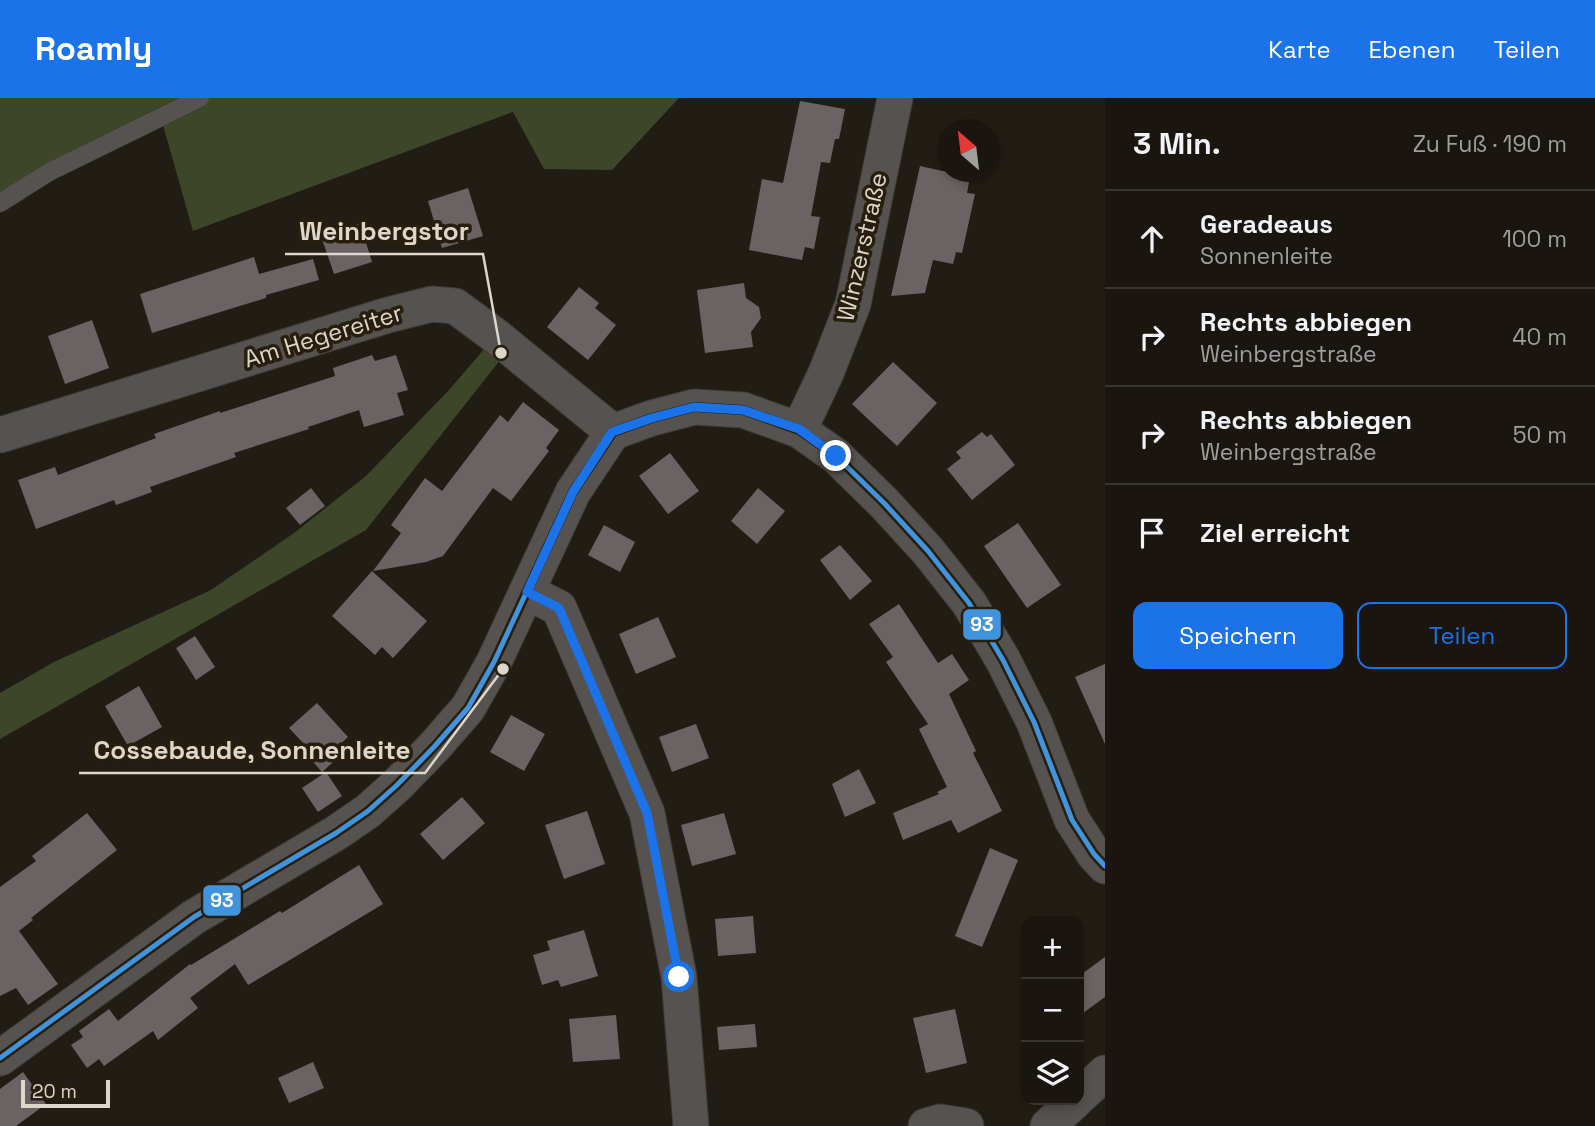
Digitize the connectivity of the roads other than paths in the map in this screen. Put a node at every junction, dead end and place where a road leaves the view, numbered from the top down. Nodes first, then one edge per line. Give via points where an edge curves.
1 (200, 98) edge
2 (895, 98) edge
3 (0, 203) edge
4 (799, 429) junction
5 (612, 432) junction
6 (0, 435) edge
7 (527, 592) junction
8 (1105, 866) edge
9 (0, 1058) edge
10 (1105, 1073) edge
11 (1084, 1092) edge
12 (1071, 1105) edge
13 (691, 1126) edge
14 (926, 1126) edge
15 (966, 1126) edge
16 (1048, 1126) edge

1 - 3 lane via 49,172
2 - 4 street, Winzerstraße via 853,304
4 - 5 street via 743,410 694,407
4 - 8 street via 836,456 884,503 969,603 1034,722 1072,820
5 - 6 street, Am Hegereiter via 455,306 432,304
5 - 7 street via 573,492
7 - 9 street via 468,708 368,811 194,917
7 - 13 street via 559,608 647,813 679,977
10 - 11 street
12 - 16 street
14 - 15 street via 940,1122

